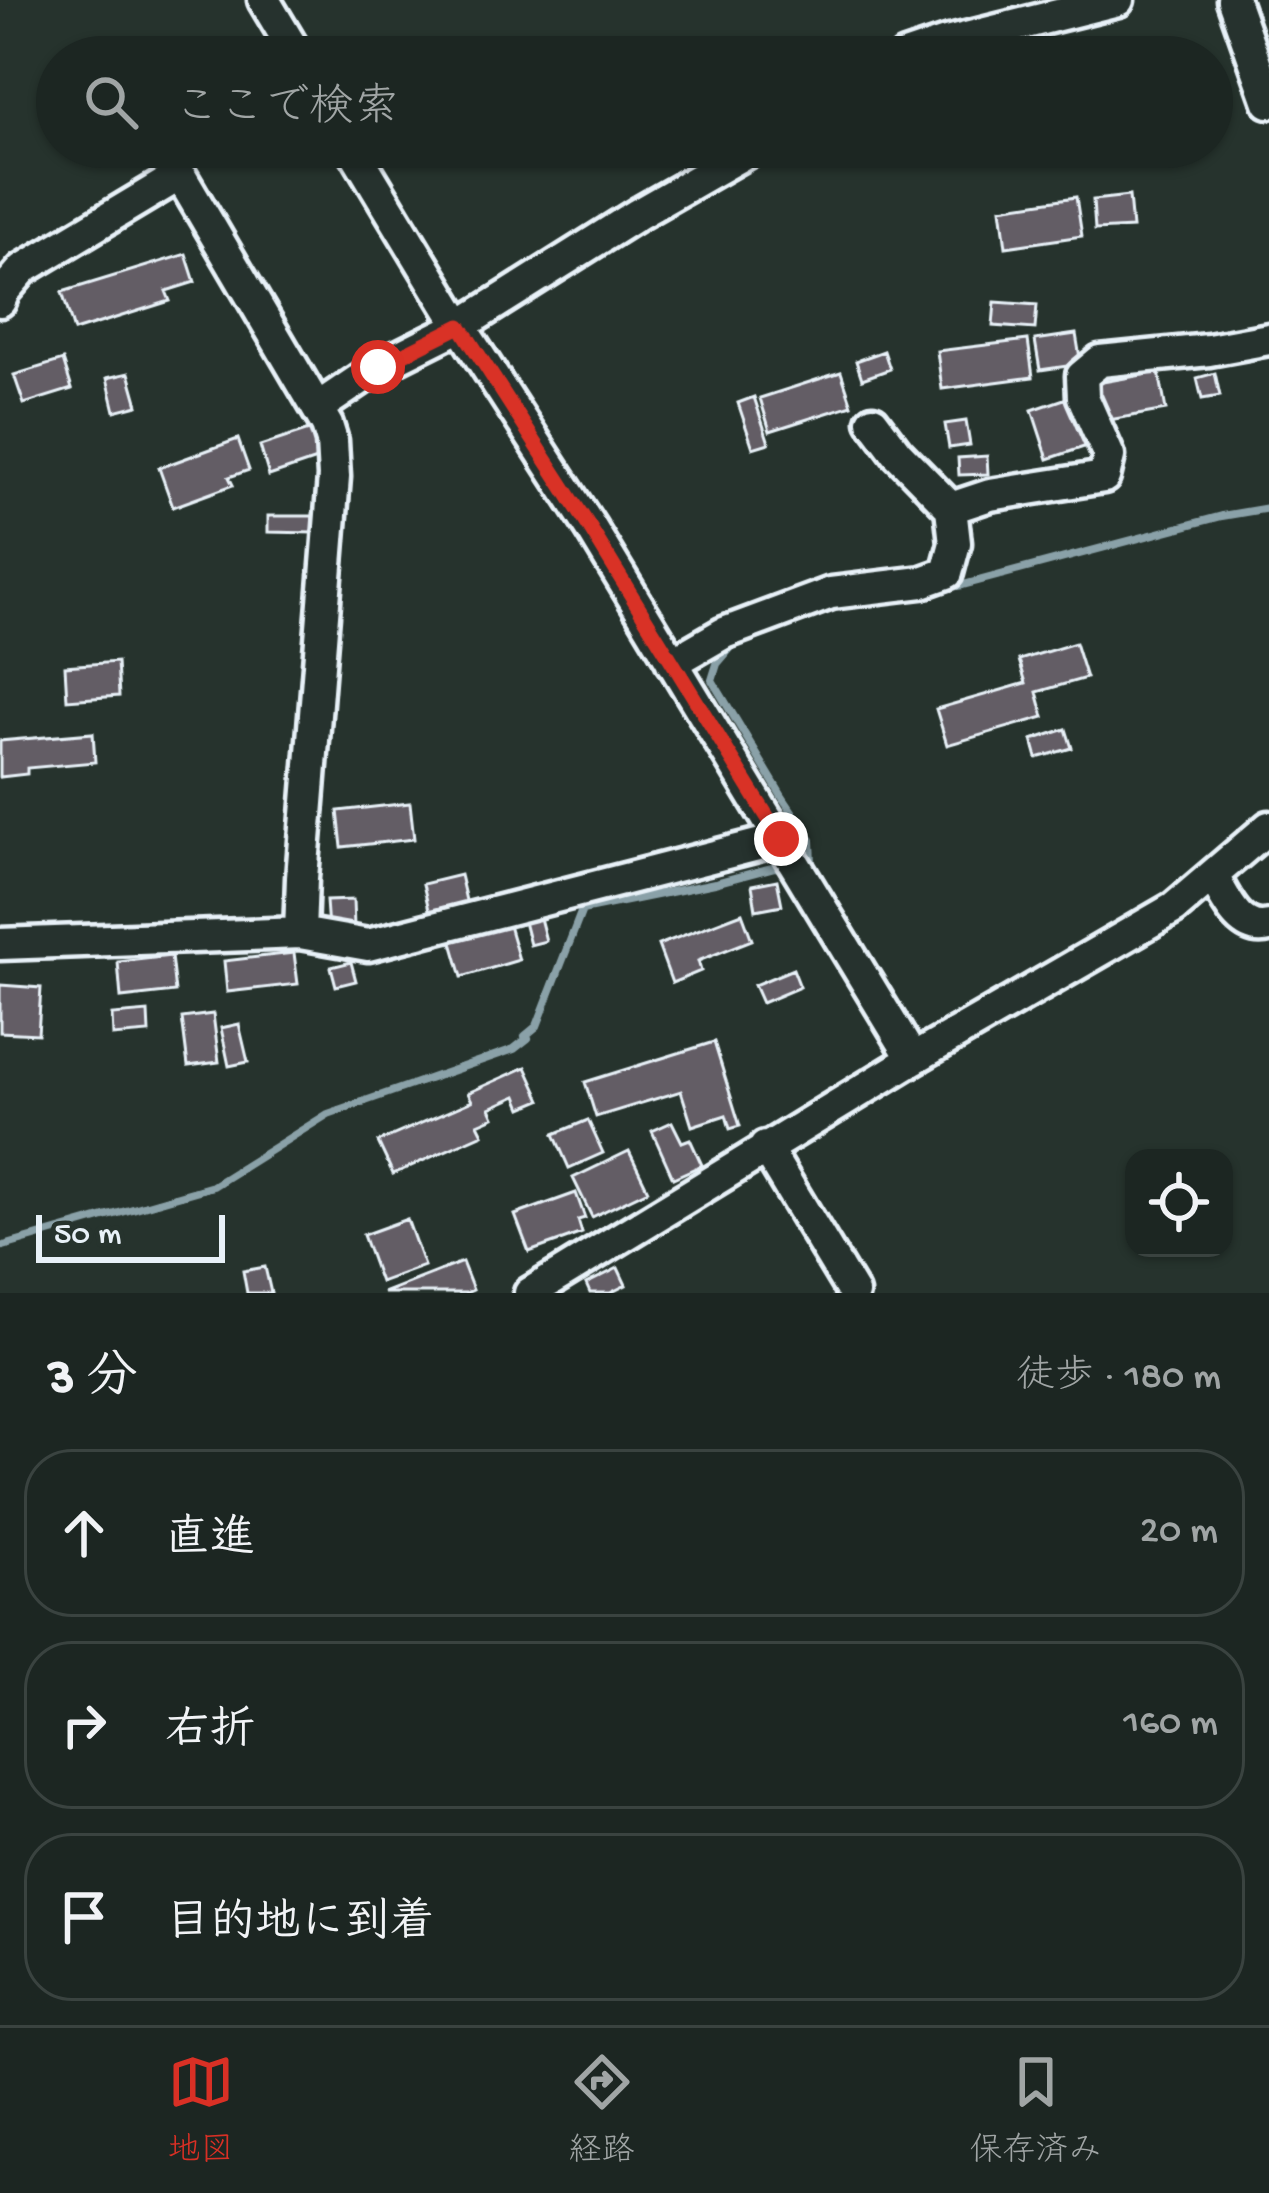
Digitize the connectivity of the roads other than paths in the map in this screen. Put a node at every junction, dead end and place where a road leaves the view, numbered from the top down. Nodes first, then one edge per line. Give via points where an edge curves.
1 (264, 0) edge
2 (1118, 0) edge
3 (1233, 0) edge
4 (285, 36) edge
5 (974, 36) edge
6 (1269, 102) edge
7 (365, 168) edge
8 (718, 168) edge
9 (0, 301) edge
10 (460, 326) junction
11 (1269, 339) edge
12 (319, 407) junction
13 (873, 421) dead end
14 (951, 508) junction
15 (672, 663) junction
16 (1269, 827) edge
17 (785, 845) junction
18 (1213, 876) junction
19 (1269, 926) edge
20 (300, 933) junction
21 (0, 944) edge
22 (913, 1059) junction
23 (765, 1147) junction
24 (530, 1293) edge
25 (853, 1293) edge

1 - 4 street
2 - 5 street
3 - 6 street
7 - 10 street
8 - 10 street
9 - 12 street via 23,269 180,175
10 - 12 street
10 - 15 street
11 - 14 street via 1100,361 1082,376 1109,456 1104,477
12 - 20 street via 334,477
13 - 14 street
14 - 15 street via 955,543 947,574 831,592 724,633
15 - 17 street
16 - 18 street
17 - 20 street via 368,945
17 - 22 street
18 - 19 street via 1250,927
18 - 22 street via 1174,908
20 - 21 street
22 - 23 street
23 - 24 street
23 - 25 street

